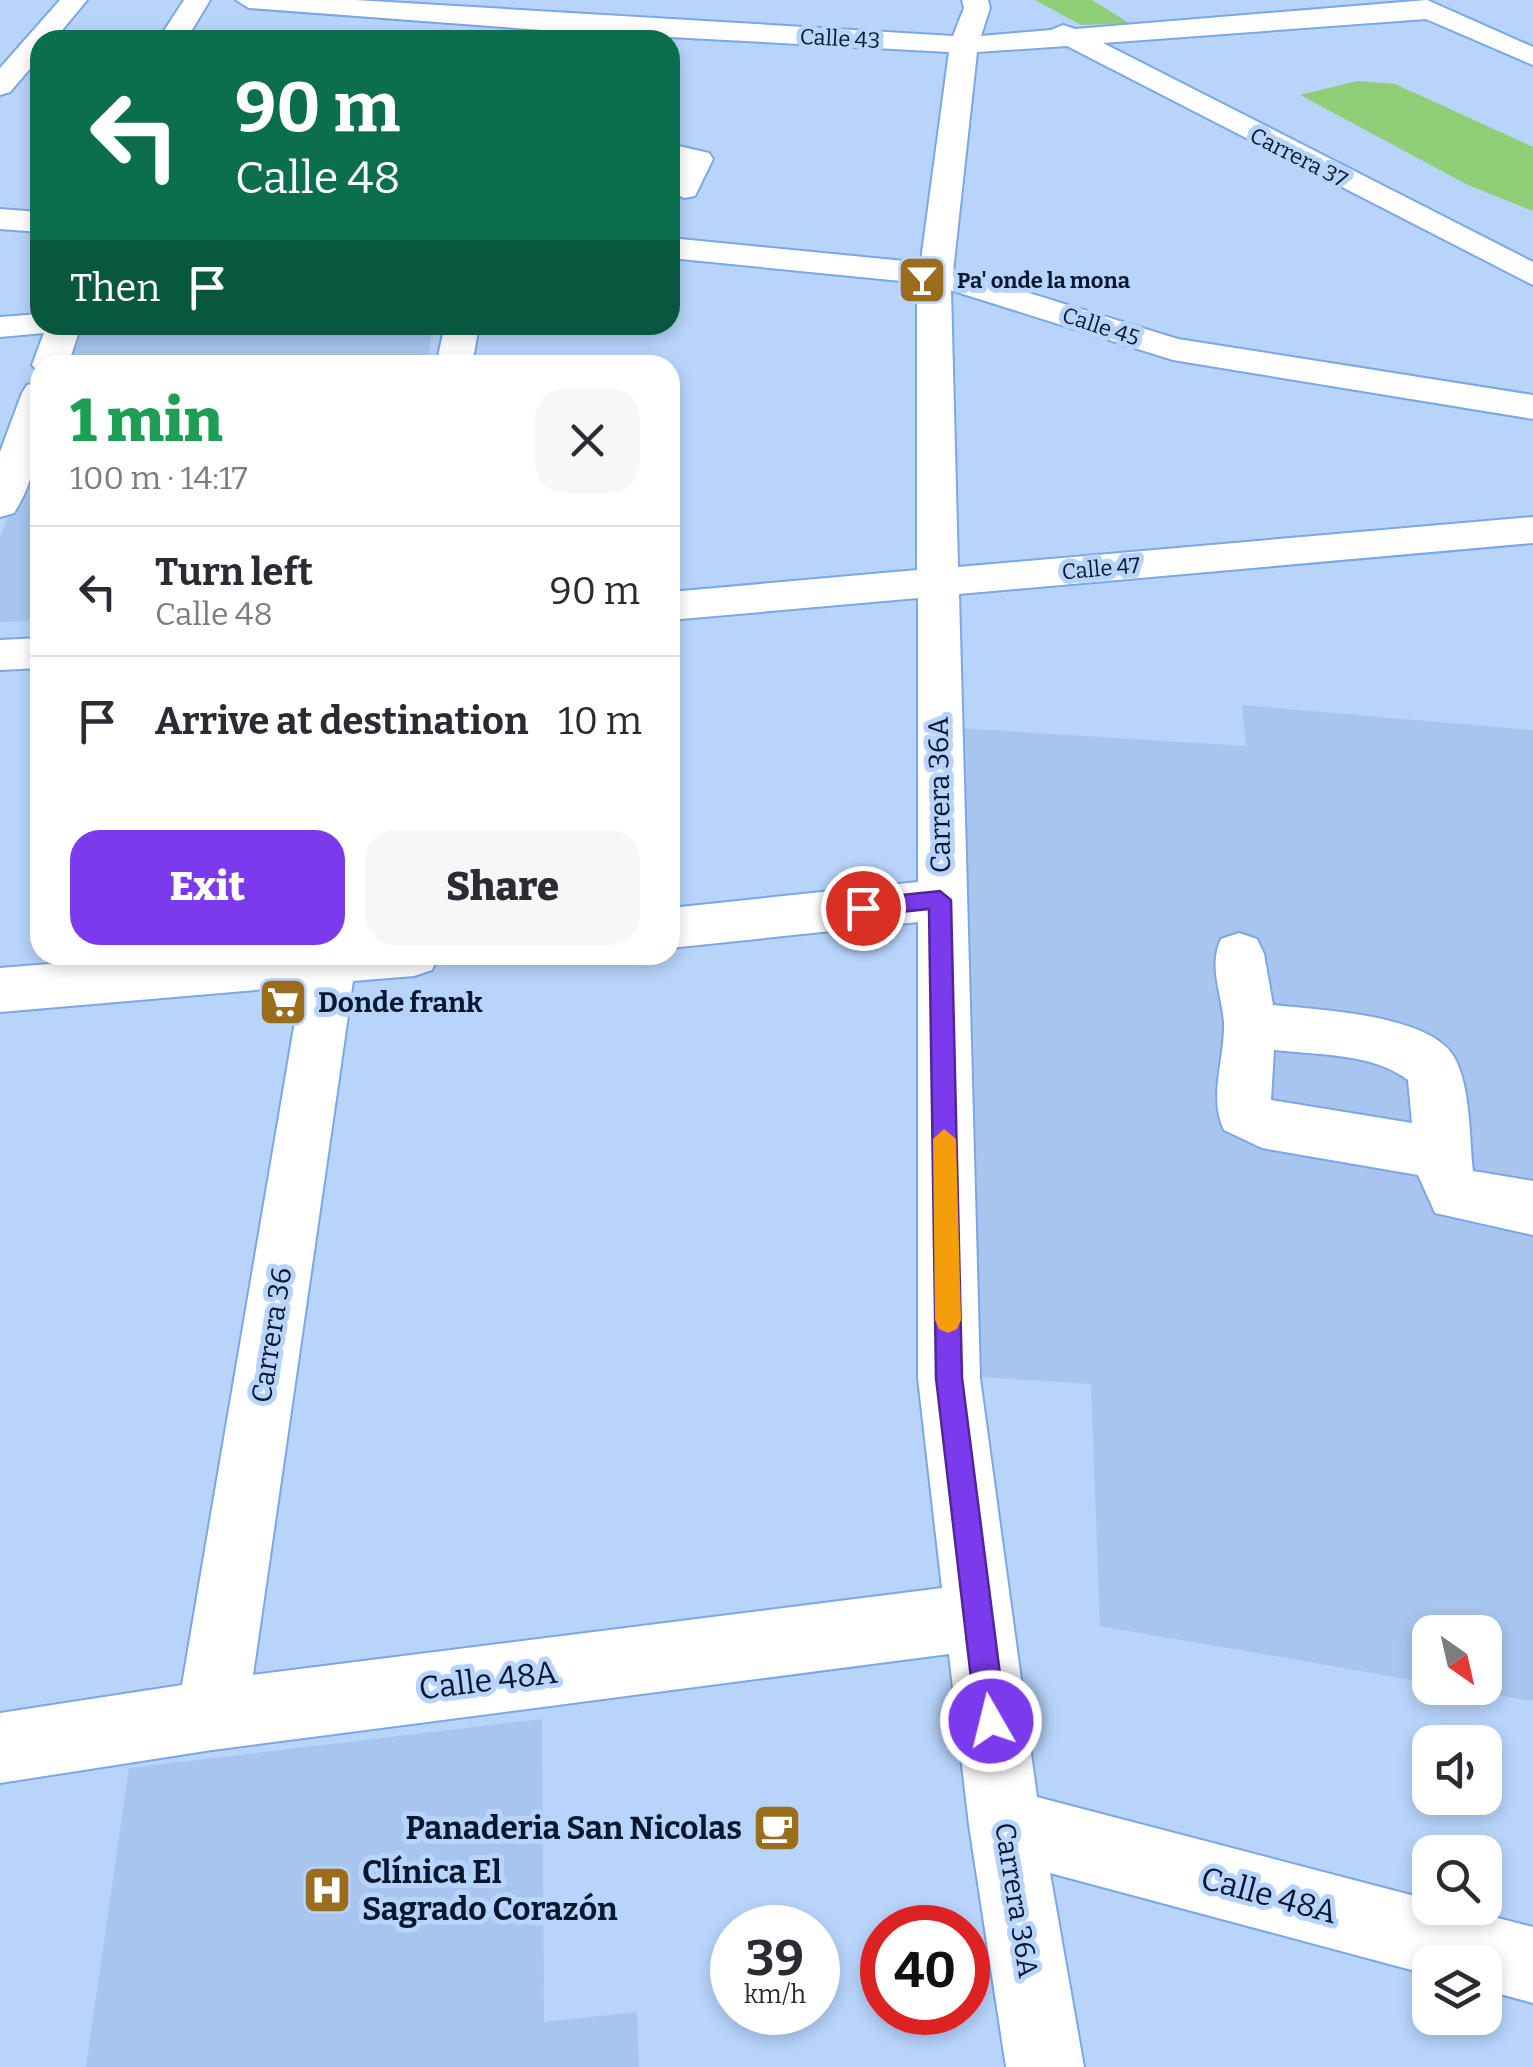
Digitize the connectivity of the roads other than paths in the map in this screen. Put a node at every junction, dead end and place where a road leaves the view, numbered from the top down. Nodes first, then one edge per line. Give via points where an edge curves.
1 (74, 0) edge
2 (197, 0) edge
3 (250, 0) edge
4 (974, 0) edge
5 (1418, 5) edge
6 (1034, 16) dead end
7 (558, 21) edge
8 (48, 30) edge
9 (178, 30) edge
10 (1066, 35) junction
11 (964, 45) junction
12 (30, 51) edge
13 (1533, 57) edge
14 (0, 86) edge
15 (680, 154) edge
16 (684, 188) dead end
17 (0, 219) edge
18 (30, 221) edge
19 (680, 249) edge
20 (935, 274) junction
21 (1533, 275) edge
22 (30, 325) edge
23 (0, 327) edge
24 (1533, 407) edge
25 (30, 421) edge
26 (0, 504) edge
27 (1533, 530) edge
28 (937, 582) junction
29 (680, 605) edge
30 (30, 653) edge
31 (0, 655) edge
32 (940, 900) junction
33 (680, 927) edge
34 (1239, 954) dead end
35 (276, 965) edge
36 (330, 965) edge
37 (0, 990) edge
38 (1250, 1024) junction
39 (1444, 1154) junction
40 (1533, 1208) edge
41 (977, 1618) junction
42 (212, 1716) junction
43 (0, 1748) edge
44 (1005, 1824) junction
45 (1533, 1965) edge
46 (1044, 2067) edge

1 - 8 street
2 - 9 street
3 - 7 street, Calle 43
4 - 11 street, Carrera 36A
5 - 10 street, Calle 43
5 - 13 street
6 - 10 street
7 - 11 street, Calle 43
10 - 11 street, Calle 43
10 - 21 street, Carrera 37
11 - 20 street, Carrera 36A
12 - 14 street
15 - 16 street via 698,159
17 - 18 main road
19 - 20 main road, Calle 45
20 - 24 main road, Calle 45 via 1173,349
20 - 28 street, Carrera 36A
22 - 23 street
25 - 26 street
27 - 28 street, Calle 47
28 - 29 street, Calle 47
28 - 32 street, Carrera 36A
30 - 31 street
32 - 33 street
32 - 41 street, Carrera 36A via 949,1378
34 - 38 street
35 - 37 street
36 - 42 street, Carrera 36
38 - 39 street via 1393,1044 1420,1056 1433,1069
38 - 39 street via 1244,1113 1262,1123
39 - 40 street via 1446,1184 1455,1194
41 - 42 street, Calle 48A
41 - 44 street, Carrera 36A
42 - 43 street, Calle 48A
44 - 45 street, Calle 48A
44 - 46 street, Carrera 36A

